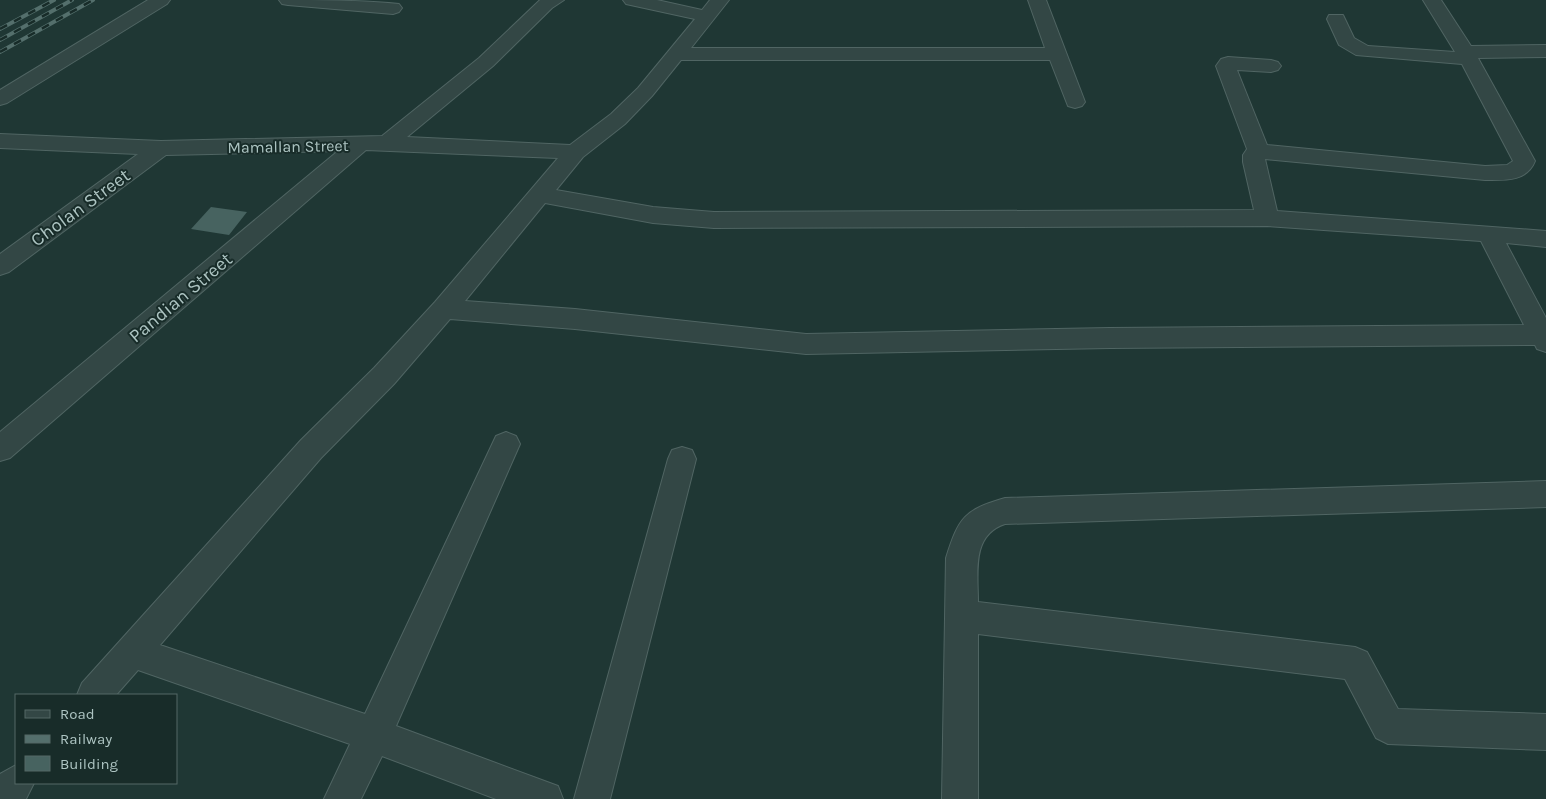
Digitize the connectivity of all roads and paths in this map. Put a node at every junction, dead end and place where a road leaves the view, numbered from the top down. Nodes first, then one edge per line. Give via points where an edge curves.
1 (160, 0) edge
2 (288, 0) edge
3 (555, 0) edge
4 (632, 0) edge
5 (1037, 0) edge
6 (1432, 0) edge
7 (393, 8) dead end
8 (713, 8) edge
9 (1336, 19) dead end
10 (1546, 51) edge
11 (674, 54) junction
12 (1057, 54) junction
13 (1468, 55) junction
14 (1272, 66) dead end
15 (0, 99) edge
16 (1075, 102) dead end
17 (0, 141) edge
18 (387, 143) junction
19 (359, 145) junction
20 (161, 148) junction
21 (1259, 151) junction
22 (575, 152) junction
23 (539, 194) junction
24 (1267, 218) junction
25 (1489, 233) junction
26 (1546, 238) edge
27 (0, 266) edge
28 (444, 309) junction
29 (1544, 339) edge
30 (506, 444) dead end
31 (0, 449) edge
32 (682, 459) dead end
33 (1546, 494) edge
34 (962, 616) junction
35 (132, 652) junction
36 (95, 694) edge
37 (1546, 732) edge
38 (374, 735) junction
39 (15, 784) edge
40 (2, 799) edge
41 (342, 799) edge
42 (545, 799) edge
43 (592, 799) edge
44 (960, 799) edge

1 - 15 street
2 - 7 street
3 - 18 street via 546,4 486,62
4 - 8 street
5 - 12 street
6 - 13 street
8 - 11 street
9 - 13 street via 1346,41 1362,51
10 - 13 street
11 - 12 street
11 - 22 street via 632,106
12 - 16 street
13 - 21 street via 1524,161 1518,170 1485,174
14 - 21 street via 1228,63 1226,66
17 - 20 street, Mamallan Street
18 - 19 street, Mamallan Street
18 - 22 street, Mamallan Street
19 - 20 street, Mamallan Street
19 - 31 street, Pandian Street
20 - 27 street, Cholan Street
21 - 24 street via 1254,155 1254,162
22 - 23 street
23 - 24 street via 653,215 714,220
23 - 28 street
24 - 25 street
25 - 26 street
25 - 29 street
28 - 29 street via 575,319 806,344 1120,338
28 - 35 street via 384,376 311,449
30 - 38 street
32 - 43 street
33 - 34 street via 1005,511 982,517 968,535 962,558
34 - 37 street via 1355,664 1388,726
34 - 44 street
35 - 36 street
35 - 38 street
38 - 41 street
38 - 42 street
39 - 40 street

